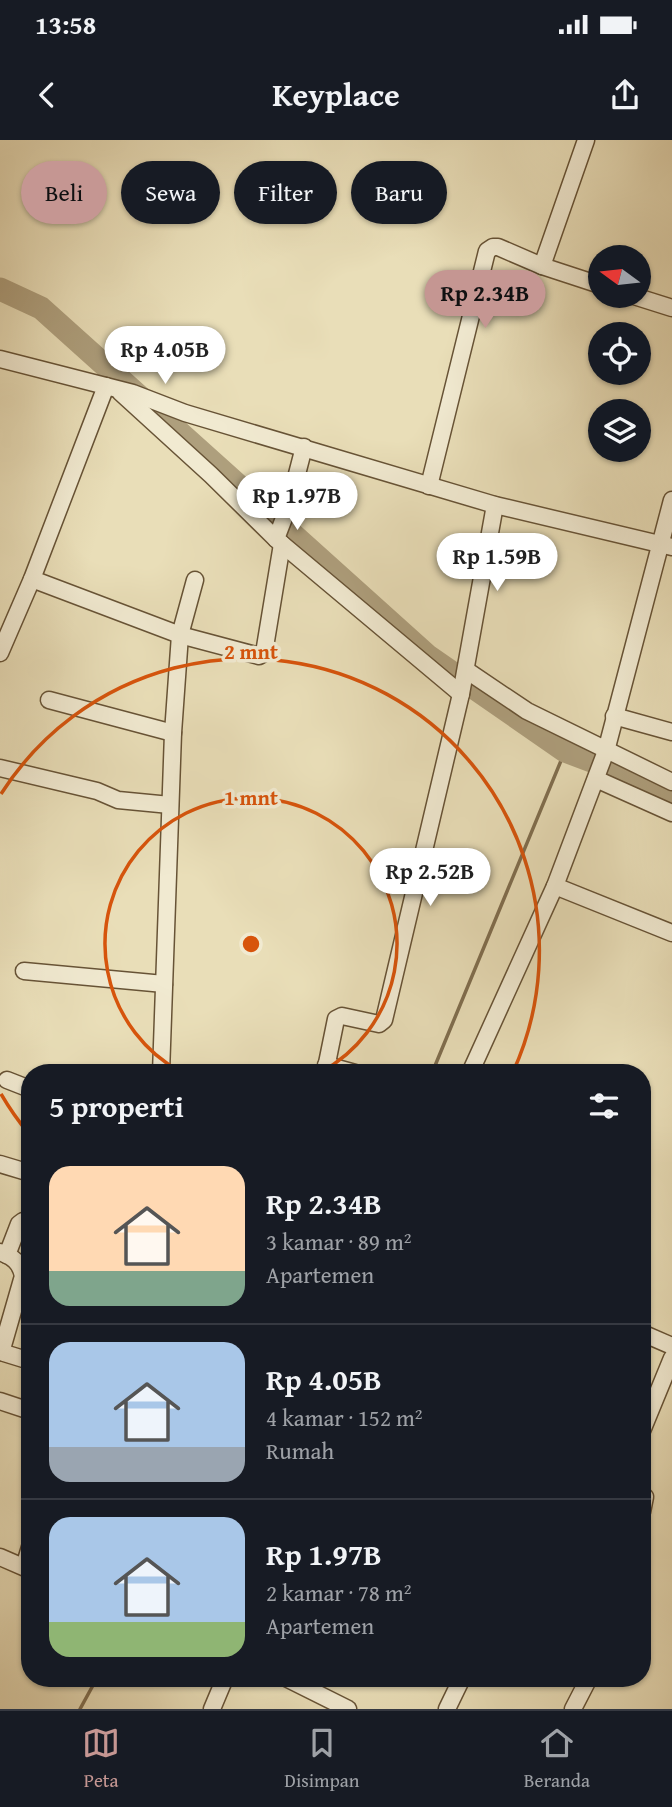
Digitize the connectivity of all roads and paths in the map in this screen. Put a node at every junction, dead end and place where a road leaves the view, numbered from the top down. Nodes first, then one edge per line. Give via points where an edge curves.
1 (586, 140) edge
2 (542, 267) junction
3 (588, 281) edge
4 (651, 301) edge
5 (672, 308) edge
6 (0, 359) edge
7 (111, 387) junction
8 (304, 447) junction
9 (429, 486) junction
10 (672, 500) edge
11 (495, 505) junction
12 (279, 537) junction
13 (666, 546) edge
14 (32, 579) junction
15 (195, 580) dead end
16 (180, 635) junction
17 (0, 653) edge
18 (465, 672) junction
19 (461, 693) junction
20 (49, 700) dead end
21 (614, 716) junction
22 (672, 732) edge
23 (173, 733) junction
24 (601, 764) junction
25 (0, 768) edge
26 (672, 782) edge
27 (170, 805) junction
28 (672, 813) edge
29 (555, 886) junction
30 (672, 933) edge
31 (24, 971) dead end
32 (164, 984) junction
33 (161, 1064) edge
34 (327, 1064) edge
35 (474, 1064) edge
36 (7, 1080) dead end
37 (21, 1085) edge
38 (0, 1164) edge
39 (21, 1170) edge
40 (21, 1222) edge
41 (4, 1254) edge
42 (21, 1267) edge
43 (21, 1301) edge
44 (651, 1337) edge
45 (672, 1346) edge
46 (1, 1349) edge
47 (21, 1358) edge
48 (672, 1358) edge
49 (0, 1401) edge
50 (21, 1407) edge
51 (651, 1409) edge
52 (0, 1557) edge
53 (21, 1566) edge
54 (221, 1687) edge
55 (304, 1687) edge
56 (458, 1687) edge
57 (584, 1687) edge
58 (212, 1709) edge
59 (348, 1709) edge
60 (447, 1709) edge
61 (573, 1709) edge

1 - 2 street
2 - 3 street
2 - 9 street via 498,247 485,254
4 - 5 street
6 - 7 street
7 - 8 street
7 - 12 street
7 - 14 street
8 - 9 street
8 - 12 street
9 - 11 street
10 - 13 street
11 - 13 street
11 - 18 street
12 - 16 street via 262,655
12 - 19 street
13 - 21 street
14 - 16 street
14 - 17 street
15 - 16 street
16 - 23 street
18 - 19 street
18 - 24 street
19 - 34 street via 384,1020 379,1024 342,1016 336,1019
20 - 23 street
21 - 22 street
21 - 24 street
23 - 27 street
24 - 26 street
24 - 28 street
24 - 29 street
25 - 27 street via 118,800
27 - 32 street
29 - 30 street
29 - 35 street
31 - 32 street
32 - 33 street
36 - 37 street
38 - 39 street
40 - 41 street
41 - 42 street
43 - 46 street
44 - 45 street
46 - 47 street
48 - 51 street
49 - 50 street
52 - 53 street
54 - 58 street
55 - 59 street
56 - 60 street
57 - 61 street

